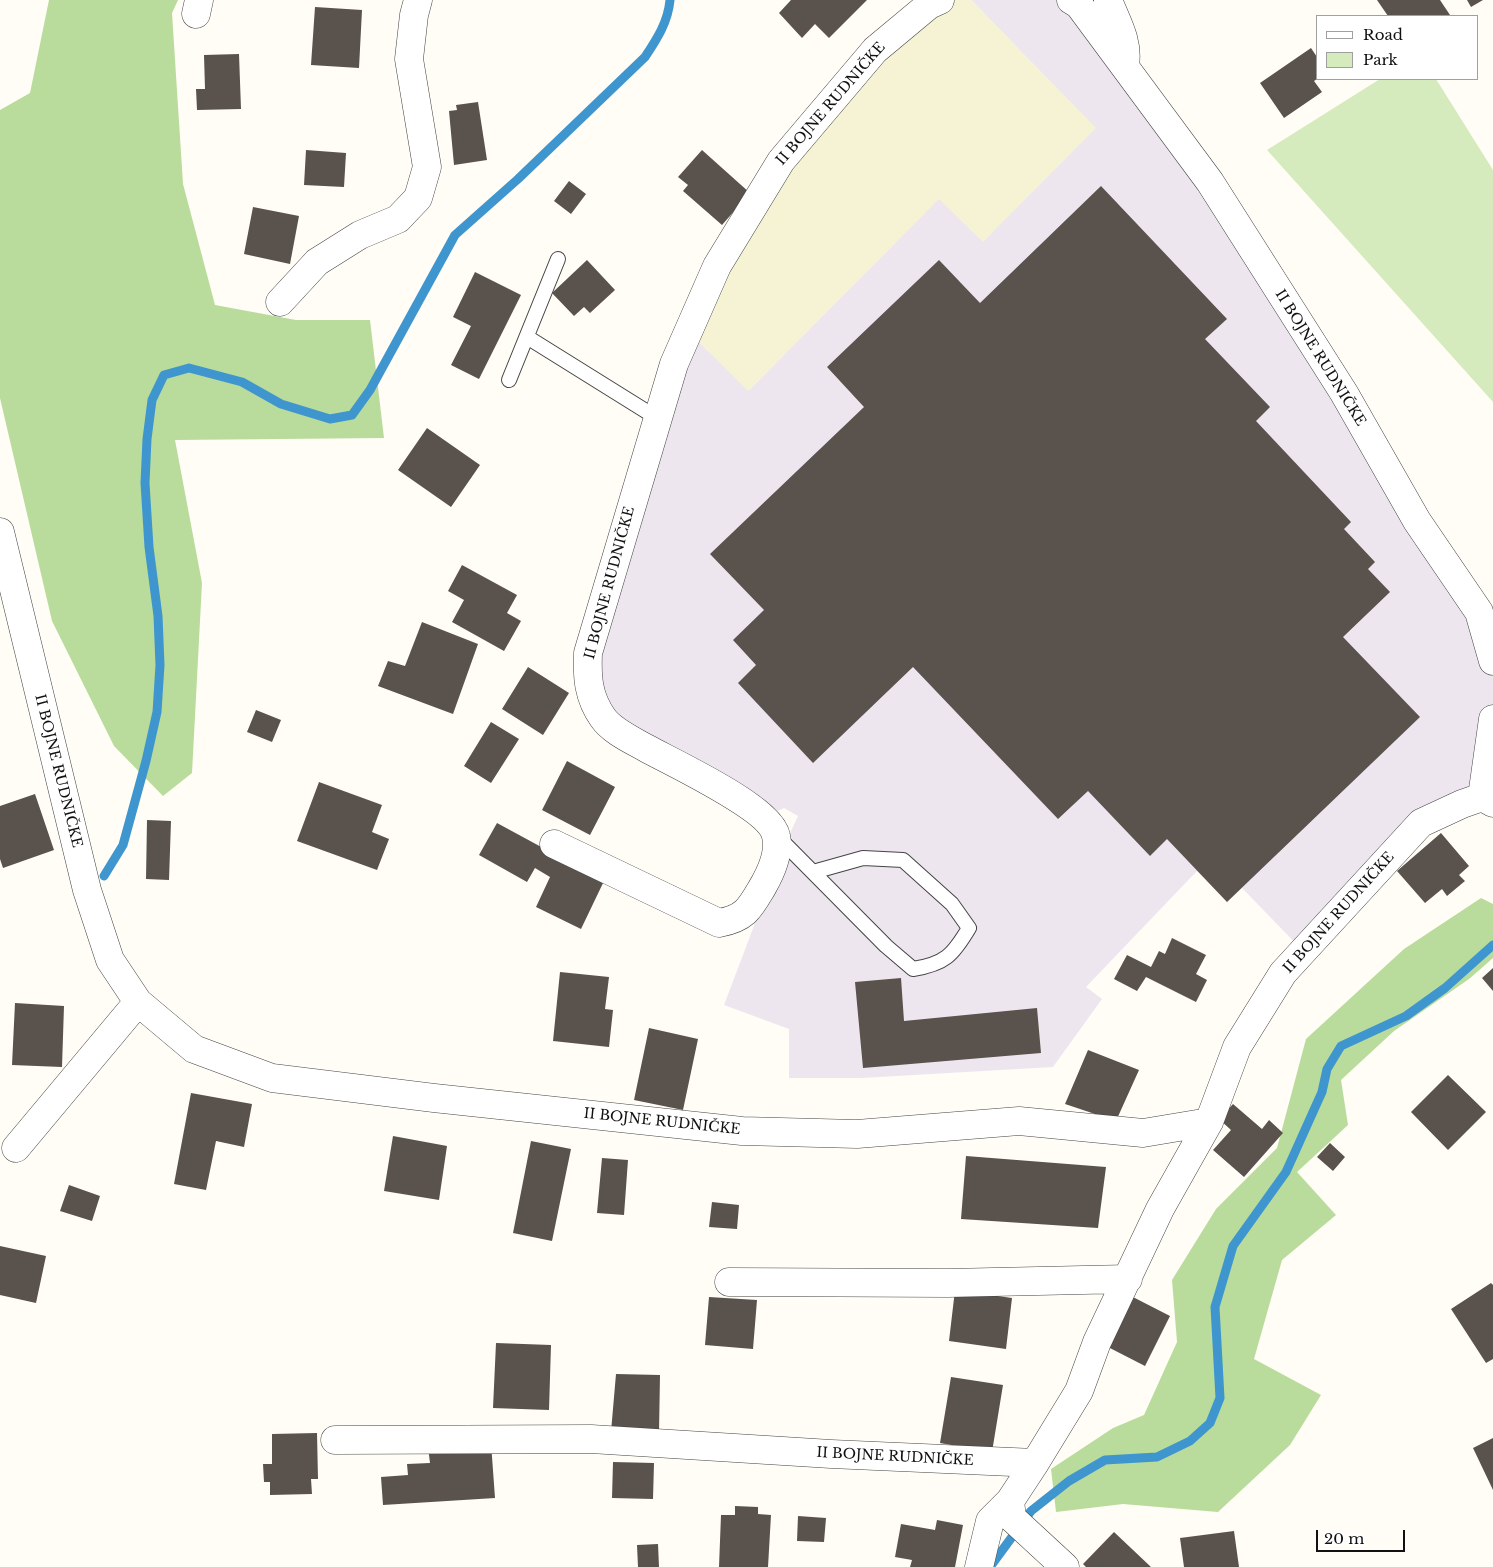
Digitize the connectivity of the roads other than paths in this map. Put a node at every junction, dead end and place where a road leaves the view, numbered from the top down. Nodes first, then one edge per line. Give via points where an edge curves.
1 (418, 0) edge
2 (940, 0) edge
3 (1071, 0) edge
4 (1108, 0) edge
5 (1124, 68) junction
6 (558, 259) dead end
7 (280, 302) dead end
8 (527, 337) junction
9 (509, 380) dead end
10 (657, 418) junction
11 (0, 532) edge
12 (1493, 661) edge
13 (1493, 719) edge
14 (1488, 800) edge
15 (776, 835) junction
16 (554, 844) dead end
17 (813, 872) junction
18 (138, 1002) junction
19 (1209, 1122) junction
20 (16, 1148) dead end
21 (1128, 1279) junction
22 (729, 1282) dead end
23 (335, 1440) dead end
24 (1035, 1463) junction
25 (1011, 1509) junction
26 (980, 1567) edge
27 (1065, 1567) edge

1 - 7 street via 409,59 427,167 418,198 398,219 360,235 317,262
2 - 10 street, II BOJNE RUDNIČKE via 928,5 875,50 781,161 717,266 674,364
3 - 5 street, II BOJNE RUDNIČKE via 1079,6
4 - 5 street via 1125,41
5 - 12 street, II BOJNE RUDNIČKE via 1210,182 1344,393 1417,521 1479,612
6 - 8 lane
8 - 9 lane
8 - 10 lane
10 - 15 street, II BOJNE RUDNIČKE via 588,653 587,677 591,698 604,720 624,736 744,802 765,817
11 - 18 street, II BOJNE RUDNIČKE via 87,890 110,960
13 - 14 street, II BOJNE RUDNIČKE
14 - 19 street, II BOJNE RUDNIČKE via 1462,804 1421,823 1283,973 1237,1048
15 - 16 street via 776,857 769,876 748,911 735,920 719,923
15 - 17 lane
17 - 17 lane via 913,969 933,966 948,957 969,928 952,904 903,860 863,858
18 - 19 street, II BOJNE RUDNIČKE via 194,1049 272,1078 434,1098 742,1131 858,1134 1019,1121 1143,1133
18 - 20 street
19 - 21 street, II BOJNE RUDNIČKE via 1160,1209
21 - 22 street via 948,1283
21 - 24 street, II BOJNE RUDNIČKE via 1097,1342 1079,1391
23 - 24 street, II BOJNE RUDNIČKE via 591,1439
24 - 25 street, II BOJNE RUDNIČKE
25 - 26 street, II BOJNE RUDNIČKE via 990,1521
25 - 27 street

